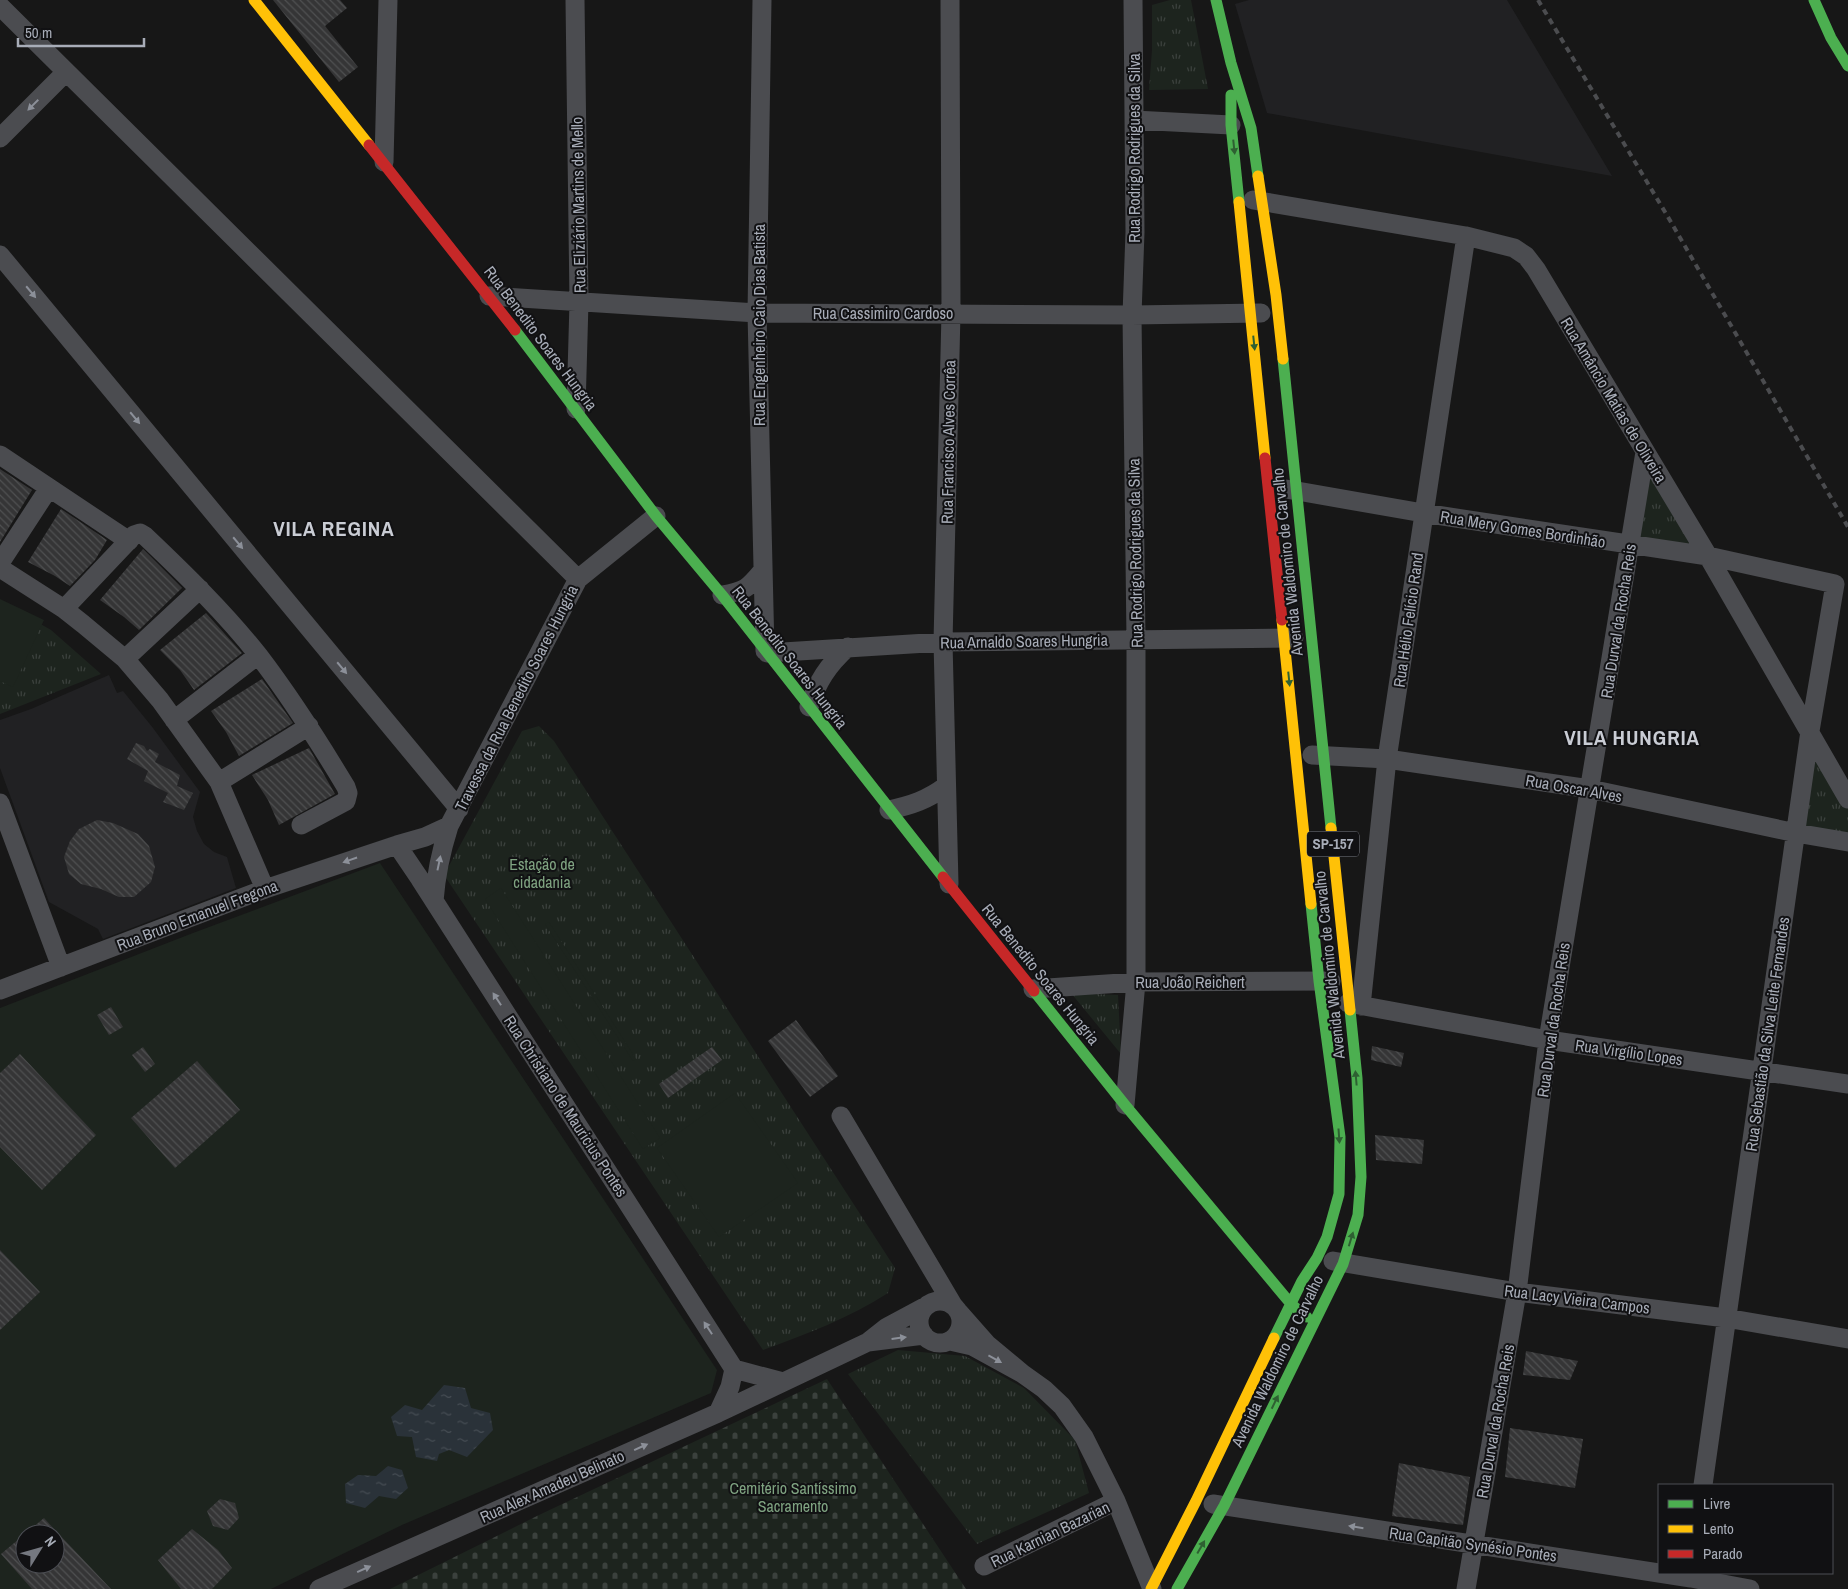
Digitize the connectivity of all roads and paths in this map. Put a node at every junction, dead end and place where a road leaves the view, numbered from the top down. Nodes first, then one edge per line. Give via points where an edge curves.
1 (254, 0) edge
2 (388, 0) edge
3 (575, 0) edge
4 (762, 0) edge
5 (950, 0) edge
6 (1133, 0) edge
7 (1216, 0) edge
8 (1814, 0) edge
9 (0, 6) edge
10 (1231, 63) junction
11 (1848, 66) edge
12 (65, 72) junction
13 (1134, 120) junction
14 (1231, 125) junction
15 (0, 138) edge
16 (384, 162) junction
17 (1239, 197) junction
18 (1262, 201) junction
19 (1466, 236) junction
20 (0, 255) edge
21 (490, 296) junction
22 (579, 302) junction
23 (1278, 312) junction
24 (757, 313) junction
25 (950, 313) junction
26 (1250, 314) junction
27 (1132, 315) junction
28 (576, 409) junction
29 (1645, 452) junction
30 (0, 455) edge
31 (1269, 487) junction
32 (49, 488) junction
33 (1296, 490) junction
34 (1423, 514) junction
35 (656, 516) junction
36 (129, 541) junction
37 (1630, 545) junction
38 (1708, 556) junction
39 (0, 563) edge
40 (0, 568) edge
41 (763, 570) junction
42 (578, 579) junction
43 (1835, 584) joint
44 (200, 589) junction
45 (722, 596) junction
46 (64, 609) junction
47 (1285, 638) junction
48 (1310, 638) junction
49 (1136, 640) junction
50 (943, 642) junction
51 (848, 647) junction
52 (766, 652) junction
53 (258, 655) junction
54 (125, 659) junction
55 (809, 707) junction
56 (174, 720) junction
57 (309, 726) junction
58 (1810, 731) junction
59 (1296, 755) junction
60 (1324, 755) junction
61 (1387, 759) junction
62 (219, 782) junction
63 (946, 786) junction
64 (1590, 789) junction
65 (1848, 799) edge
66 (0, 803) edge
67 (458, 809) junction
68 (889, 810) junction
69 (301, 825) dead end
70 (449, 826) junction
71 (1796, 833) junction
72 (1848, 842) edge
73 (397, 845) junction
74 (948, 884) junction
75 (265, 889) junction
76 (434, 901) junction
77 (61, 967) junction
78 (1319, 981) junction
79 (1347, 981) junction
80 (1136, 982) junction
81 (1033, 989) junction
82 (0, 990) edge
83 (1322, 1001) junction
84 (1355, 1004) junction
85 (1548, 1040) junction
86 (1762, 1072) junction
87 (1848, 1084) edge
88 (1125, 1105) junction
89 (841, 1116) dead end
90 (1317, 1258) junction
91 (1343, 1264) junction
92 (1517, 1292) junction
93 (1291, 1304) junction
94 (928, 1305) junction
95 (955, 1308) junction
96 (1726, 1318) junction
97 (1314, 1322) junction
98 (924, 1335) junction
99 (1843, 1338) edge
100 (950, 1340) junction
101 (868, 1342) junction
102 (734, 1369) junction
103 (1023, 1374) junction
104 (783, 1382) junction
105 (718, 1413) junction
106 (1703, 1484) edge
107 (1116, 1501) junction
108 (1196, 1501) junction
109 (1224, 1506) junction
110 (1474, 1545) junction
111 (984, 1566) dead end
112 (1690, 1580) edge
113 (1152, 1588) edge
114 (319, 1589) edge
115 (1177, 1589) edge
116 (1466, 1589) edge
117 (1750, 1589) edge

1 - 16 main road, Rua Benedito Soares Hungria
2 - 16 street
3 - 22 street, Rua Eliziário Martins de Mello
4 - 24 street, Rua Engenheiro Caio Dias Batista
5 - 25 street, Rua Francisco Alves Corrêa
6 - 13 street, Rua Rodrigo Rodrigues da Silva
7 - 10 main road, Avenida Waldomiro de Carvalho / SP-157
8 - 11 main road
9 - 12 street
10 - 14 main road, Avenida Waldomiro de Carvalho / SP-157
10 - 18 main road, Avenida Waldomiro de Carvalho / SP-157 via 1251,128
12 -> 15 street
12 - 42 street
13 - 14 street
13 - 27 street, Rua Rodrigo Rodrigues da Silva
14 -> 17 main road, Avenida Waldomiro de Carvalho / SP-157
16 - 21 main road, Rua Benedito Soares Hungria
17 - 18 street, Rua Amâncio Matias de Oliveira
17 - 26 main road, Avenida Waldomiro de Carvalho / SP-157
18 - 19 street, Rua Amâncio Matias de Oliveira
18 - 23 main road, Avenida Waldomiro de Carvalho / SP-157
19 - 29 street, Rua Amâncio Matias de Oliveira via 1514,248 1526,256
19 - 34 street, Rua Hélio Felício Rand
20 -> 67 street
21 - 22 street, Rua Cassimiro Cardoso
21 - 28 main road, Rua Benedito Soares Hungria
22 - 24 street, Rua Cassimiro Cardoso
22 - 28 street, Rua Eliziário Martins de Mello
23 - 26 street, Rua Cassimiro Cardoso
23 - 33 main road, Avenida Waldomiro de Carvalho / SP-157
24 - 25 street, Rua Cassimiro Cardoso
24 - 41 street, Rua Engenheiro Caio Dias Batista
25 - 27 street, Rua Cassimiro Cardoso
25 - 50 street, Rua Francisco Alves Corrêa
26 - 27 street, Rua Cassimiro Cardoso
26 -> 31 main road, Avenida Waldomiro de Carvalho / SP-157
27 - 49 street, Rua Rodrigo Rodrigues da Silva
28 - 35 main road, Rua Benedito Soares Hungria
29 - 37 street, Rua Durval da Rocha Reis
29 - 38 street, Rua Amâncio Matias de Oliveira
30 - 32 street
31 - 33 street, Rua Mery Gomes Bordinhão
31 - 47 main road, Avenida Waldomiro de Carvalho / SP-157
32 - 36 street
32 - 39 street
33 - 34 street, Rua Mery Gomes Bordinhão
33 - 48 main road, Avenida Waldomiro de Carvalho / SP-157
34 - 37 street, Rua Mery Gomes Bordinhão
34 - 61 street, Rua Hélio Felício Rand
35 - 42 street, Travessa da Rua Benedito Soares Hungria
35 - 45 main road, Rua Benedito Soares Hungria
36 - 44 street via 140,533 146,536
36 - 46 street
37 - 38 street, Rua Mery Gomes Bordinhão
37 - 64 street, Rua Durval da Rocha Reis
38 - 43 street, Rua Mery Gomes Bordinhão
38 - 58 street, Rua Amâncio Matias de Oliveira
40 - 46 street
41 - 45 street via 749,587
41 - 52 street, Rua Engenheiro Caio Dias Batista
42 - 67 street, Travessa da Rua Benedito Soares Hungria
43 - 58 street, Rua Sebastião da Silva Leite Fernandes
44 - 53 street
44 - 54 street
45 - 52 main road, Rua Benedito Soares Hungria
46 - 54 street
47 - 48 street, Rua Arnaldo Soares Hungria
47 - 49 street, Rua Arnaldo Soares Hungria
47 -> 59 main road, Avenida Waldomiro de Carvalho / SP-157
48 - 60 main road, Avenida Waldomiro de Carvalho / SP-157
49 - 50 street, Rua Arnaldo Soares Hungria
49 - 80 street, Rua Rodrigo Rodrigues da Silva
50 - 51 street, Rua Arnaldo Soares Hungria
50 - 63 street, Rua Francisco Alves Corrêa
51 - 52 street, Rua Arnaldo Soares Hungria
51 - 55 street via 823,674
52 - 55 main road, Rua Benedito Soares Hungria
53 - 56 street
53 - 57 street
54 - 56 street
55 - 68 main road, Rua Benedito Soares Hungria
56 - 62 street
57 - 62 street
57 - 69 street via 348,793 346,801
58 - 65 street, Rua Amâncio Matias de Oliveira
58 - 71 street, Rua Sebastião da Silva Leite Fernandes
59 - 60 street, Rua Oscar Alves
59 - 78 main road, Avenida Waldomiro de Carvalho / SP-157
60 - 61 street, Rua Oscar Alves
60 - 79 main road, Avenida Waldomiro de Carvalho / SP-157
61 - 64 street, Rua Oscar Alves
61 - 84 street, Rua Hélio Felício Rand
62 - 75 street
63 - 68 street via 929,798
63 - 74 street, Rua Francisco Alves Corrêa
64 - 71 street, Rua Oscar Alves
64 - 85 street, Rua Durval da Rocha Reis
66 - 77 street
67 - 70 street, Travessa da Rua Benedito Soares Hungria
68 - 74 main road, Rua Benedito Soares Hungria
70 - 73 street, Rua Bruno Emanuel Fregona
76 -> 70 street, Travessa da Rua Benedito Soares Hungria via 441,852
71 - 72 street, Rua Oscar Alves
71 - 86 street, Rua Sebastião da Silva Leite Fernandes
73 -> 75 street, Rua Bruno Emanuel Fregona
73 - 76 street, Rua Christiano de Mauricius Pontes
74 - 81 main road, Rua Benedito Soares Hungria
75 - 77 street, Rua Bruno Emanuel Fregona
102 -> 76 street, Rua Christiano de Mauricius Pontes
77 - 82 street, Rua Bruno Emanuel Fregona
78 - 79 street, Rua João Reichert
78 - 80 street, Rua João Reichert
78 - 83 main road, Avenida Waldomiro de Carvalho / SP-157
79 - 84 main road, Avenida Waldomiro de Carvalho / SP-157
80 - 81 street, Rua João Reichert
80 - 88 street, Rua Rodrigo Rodrigues da Silva
81 - 88 main road, Rua Benedito Soares Hungria
83 - 84 street, Rua Virgílio Lopes
83 -> 90 main road, Avenida Waldomiro de Carvalho / SP-157 via 1340,1146 1339,1194 1327,1237
84 - 85 street, Rua Virgílio Lopes
91 -> 84 main road, Avenida Waldomiro de Carvalho / SP-157 via 1358,1215 1361,1177
85 - 86 street, Rua Virgílio Lopes
85 - 92 street, Rua Durval da Rocha Reis
86 - 87 street, Rua Virgílio Lopes
86 - 96 street, Rua Sebastião da Silva Leite Fernandes
88 - 93 main road, Rua Benedito Soares Hungria
89 - 95 street
90 - 91 street, Rua Lacy Vieira Campos
90 - 93 main road, Avenida Waldomiro de Carvalho / SP-157
91 - 92 street, Rua Lacy Vieira Campos
91 - 97 main road, Avenida Waldomiro de Carvalho / SP-157
92 - 96 street, Rua Lacy Vieira Campos
92 - 110 street, Rua Durval da Rocha Reis
93 - 97 main road, Rua Benedito Soares Hungria
93 - 108 main road, Avenida Waldomiro de Carvalho / SP-157
94 - 95 street via 940,1301
94 - 98 street via 919,1322
94 - 101 street via 887,1327
95 - 100 street via 960,1316 960,1330
95 - 103 street via 987,1344
96 - 99 street, Rua Lacy Vieira Campos
96 - 106 street, Rua Sebastião da Silva Leite Fernandes
109 -> 97 main road, Avenida Waldomiro de Carvalho / SP-157
98 - 100 street via 936,1343
101 -> 98 street
100 -> 103 street via 972,1346
101 - 104 street, Rua Alex Amadeu Belinato
102 - 104 street
102 - 105 street
103 - 107 street via 1062,1406 1084,1437
104 - 105 street, Rua Alex Amadeu Belinato
114 -> 105 street, Rua Alex Amadeu Belinato
107 - 111 street, Rua Karnian Bazarian
107 - 113 street
108 - 109 street, Rua Capitão Synésio Pontes
108 - 113 main road, Avenida Waldomiro de Carvalho / SP-157
110 -> 109 street, Rua Capitão Synésio Pontes
115 -> 109 main road, Avenida Waldomiro de Carvalho / SP-157
110 - 112 street, Rua Capitão Synésio Pontes
110 - 116 street, Rua Durval da Rocha Reis
112 - 117 street, Rua Capitão Synésio Pontes

